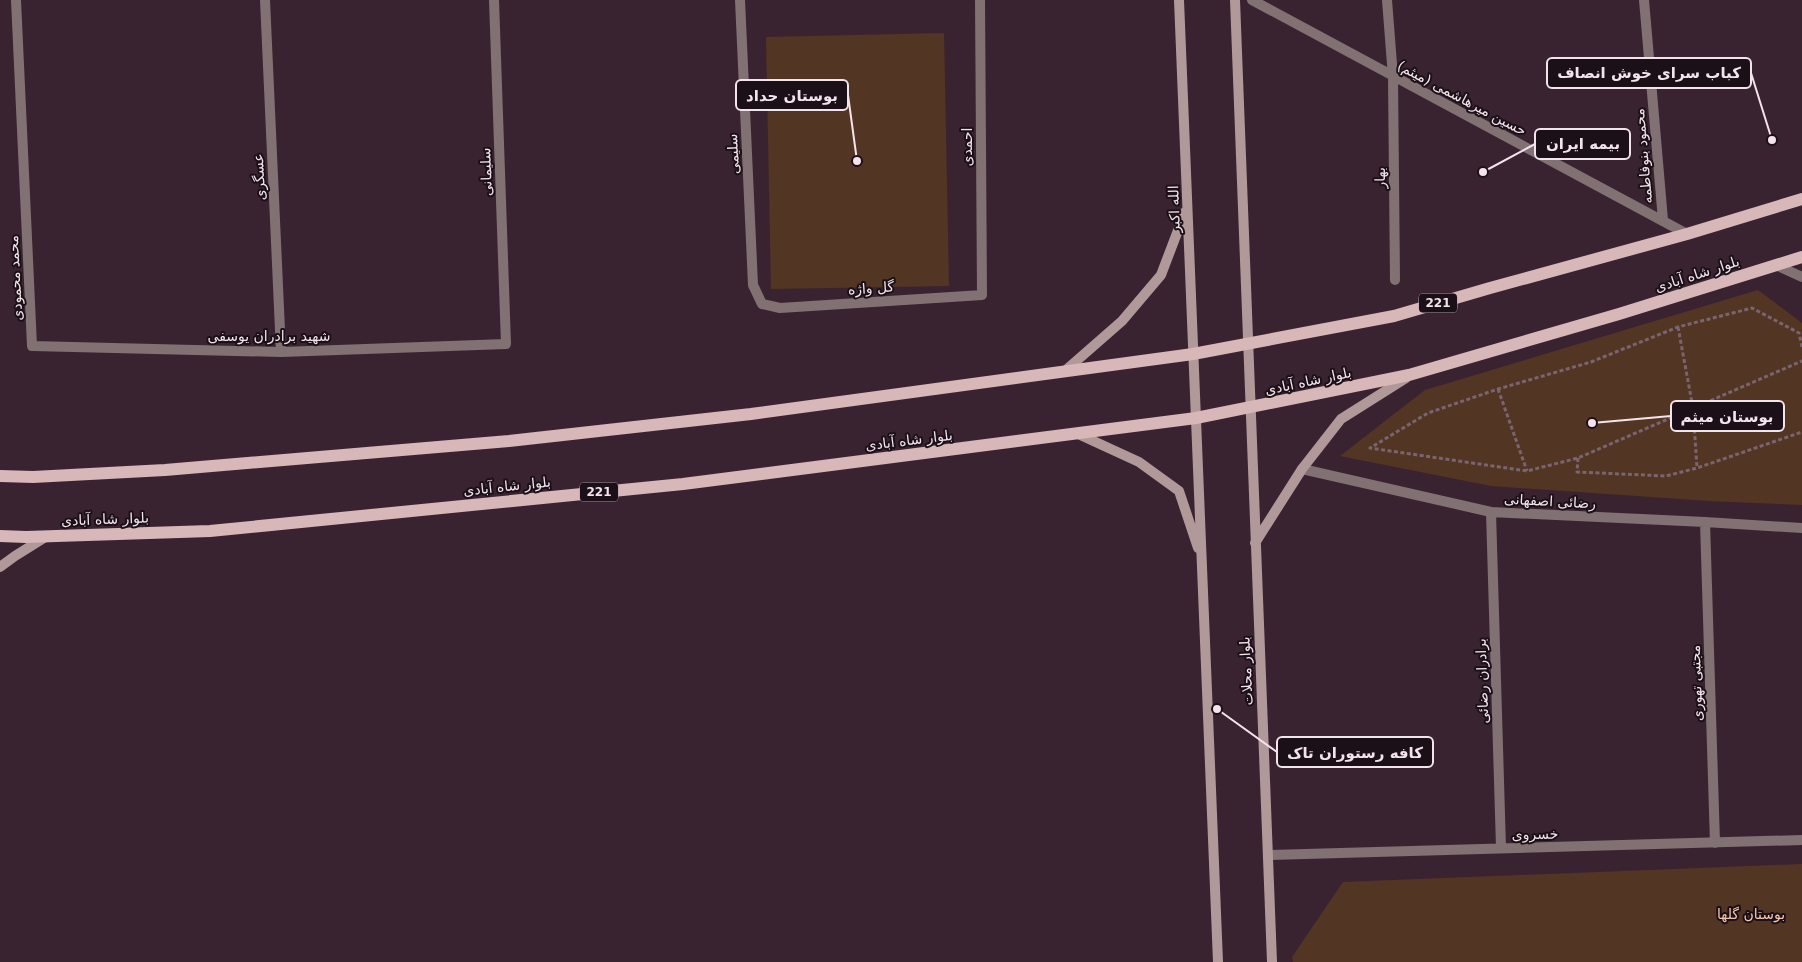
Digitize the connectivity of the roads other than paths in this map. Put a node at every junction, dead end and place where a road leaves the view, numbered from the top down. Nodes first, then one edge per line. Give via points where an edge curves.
1 (16, 0) edge
2 (265, 0) edge
3 (494, 0) edge
4 (740, 0) edge
5 (980, 0) edge
6 (1179, 0) edge
7 (1235, 0) edge
8 (1252, 0) edge
9 (1386, 0) edge
10 (1644, 0) edge
11 (1393, 77) junction
12 (1802, 199) edge
13 (1188, 206) junction
14 (1662, 220) junction
15 (1687, 234) junction
16 (1802, 256) edge
17 (1776, 264) junction
18 (1802, 277) edge
19 (1395, 280) dead end
20 (982, 295) joint
21 (762, 304) joint
22 (506, 344) joint
23 (1249, 344) junction
24 (32, 346) joint
25 (281, 352) junction
26 (1194, 354) junction
27 (1066, 370) junction
28 (1409, 375) junction
29 (1250, 408) junction
30 (1196, 418) junction
31 (1076, 433) junction
32 (0, 469) edge
33 (1302, 469) junction
34 (0, 476) edge
35 (16, 476) junction
36 (1490, 512) junction
37 (1705, 522) junction
38 (1802, 528) edge
39 (0, 536) edge
40 (48, 536) junction
41 (1255, 544) junction
42 (1202, 559) junction
43 (0, 567) edge
44 (1802, 840) edge
45 (1715, 843) junction
46 (1501, 848) junction
47 (1268, 855) junction
48 (1218, 962) edge
49 (1272, 962) edge

1 - 24 street, محمد محمودی
2 - 25 street, عسگری
3 - 22 street, سلیمانی
4 - 21 street, سلیمی via 753,285
5 - 20 street, احمدی
6 - 13 main road, الله اکبر
7 - 23 main road
8 - 11 street, حسین میرهاشمی (میثم)
9 - 11 street, بهار
10 - 14 street, محمود بنوفاطمه
11 - 14 street, حسین میرهاشمی (میثم)
11 - 19 street, بهار
12 - 15 main road, 221
13 - 26 main road, الله اکبر
13 - 27 main road via 1162,275 1122,321
14 - 15 street, حسین میرهاشمی (میثم)
15 - 23 main road, 221 via 1394,316
16 - 17 main road, بلوار شاه آبادی / 221
17 - 18 street
17 - 28 main road, بلوار شاه آبادی / 221
20 - 21 street, گل واژه via 780,308
22 - 25 street, شهید برادران یوسفی
23 - 26 main road, 221
23 - 29 main road
24 - 25 street, شهید برادران یوسفی
26 - 27 main road, 221
26 - 30 main road, الله اکبر
27 - 35 main road, 221 via 751,414 509,441 165,470
28 - 29 main road, بلوار شاه آبادی / 221
28 - 33 main road via 1341,419
29 - 30 main road, بلوار شاه آبادی / 221
29 - 41 main road, بلوار محلات
30 - 31 main road, بلوار شاه آبادی / 221
30 - 42 main road
31 - 40 main road, بلوار شاه آبادی / 221 via 643,488 210,531
31 - 42 main road via 1139,462 1178,491
32 - 35 main road
33 - 36 street, رضائی اصفهانی
33 - 41 main road
34 - 35 main road, 221
36 - 37 street, رضائی اصفهانی
36 - 46 street, برادران رضائی
37 - 38 street, رضائی اصفهانی
37 - 45 street, مجتبی تهوری
39 - 40 main road, بلوار شاه آبادی / 221
40 - 43 main road
41 - 47 main road, بلوار محلات
42 - 48 main road
44 - 45 street, خسروی
45 - 46 street, خسروی
46 - 47 street, خسروی
47 - 49 main road, بلوار محلات

